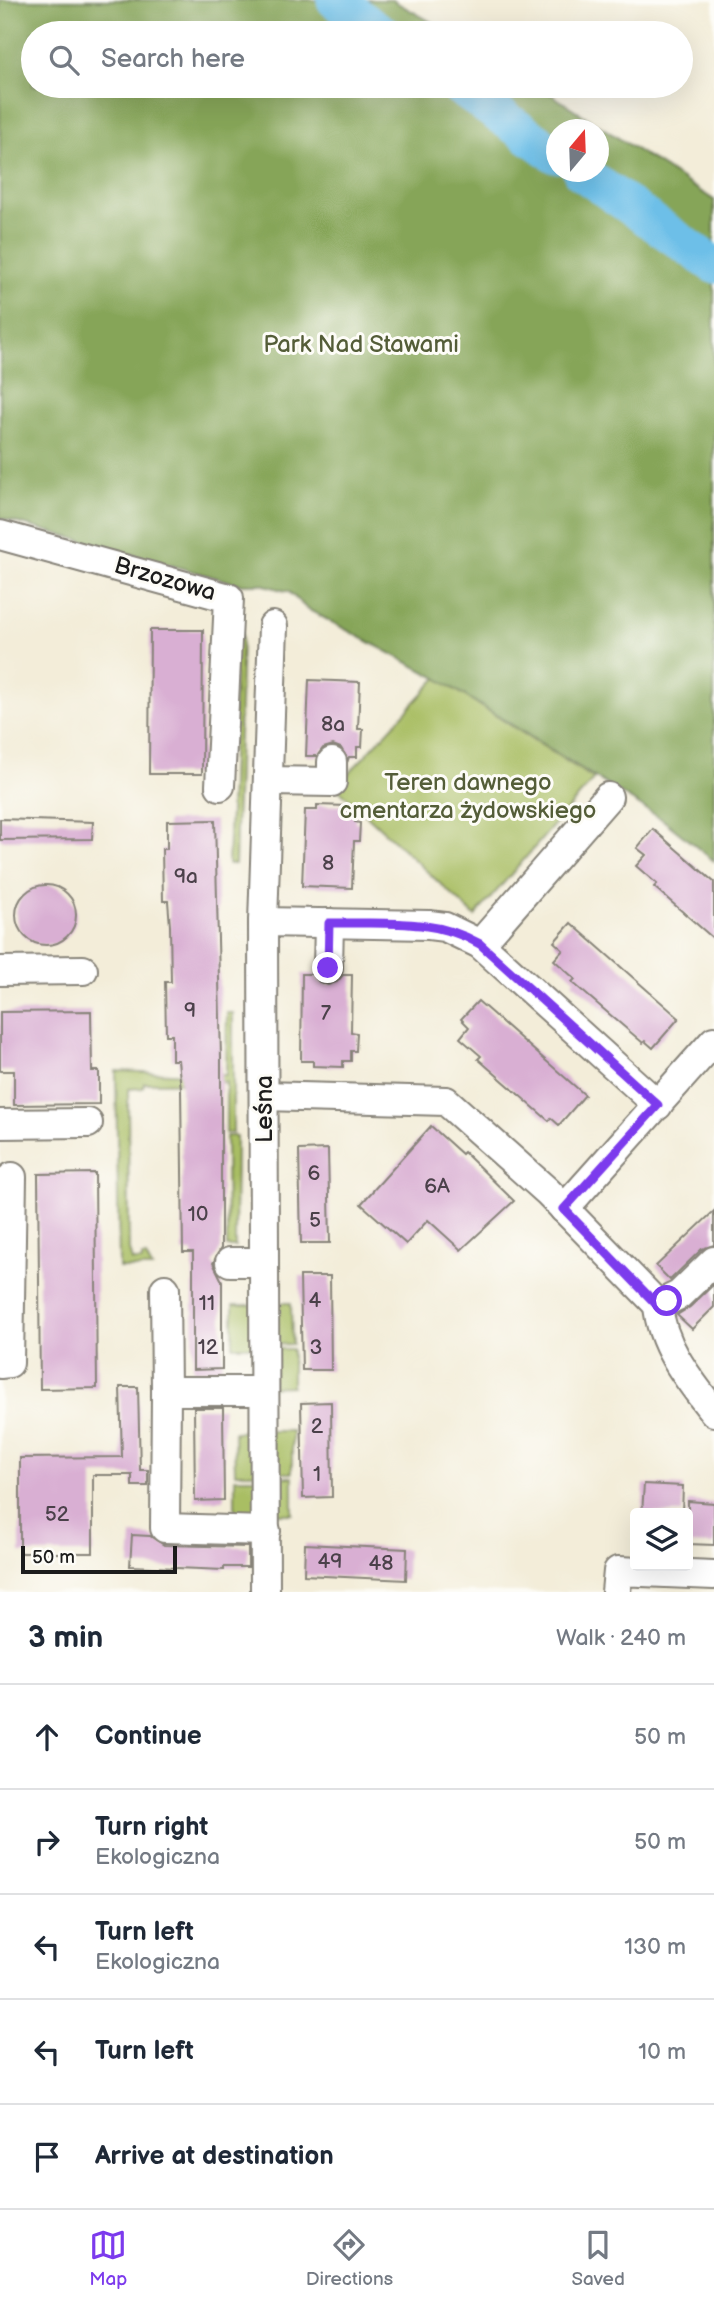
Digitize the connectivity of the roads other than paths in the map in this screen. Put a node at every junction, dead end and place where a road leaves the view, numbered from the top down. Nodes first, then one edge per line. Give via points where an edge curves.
1 (0, 535) edge
2 (273, 626) dead end
3 (268, 781) junction
4 (332, 783) dead end
5 (220, 786) dead end
6 (608, 797) dead end
7 (263, 922) junction
8 (329, 923) junction
9 (480, 944) junction
10 (328, 968) dead end
11 (83, 970) dead end
12 (0, 971) edge
13 (714, 1041) edge
14 (264, 1096) junction
15 (658, 1105) junction
16 (88, 1123) dead end
17 (0, 1124) edge
18 (12, 1177) dead end
19 (564, 1209) junction
20 (714, 1261) edge
21 (230, 1262) dead end
22 (264, 1262) junction
23 (165, 1289) dead end
24 (658, 1306) junction
25 (0, 1364) edge
26 (166, 1391) junction
27 (264, 1391) junction
28 (714, 1412) edge
29 (266, 1531) junction
30 (714, 1575) edge
31 (265, 1592) edge
32 (617, 1592) edge

1 - 5 street, Brzozowa via 229,598
2 - 3 street, Leśna
3 - 4 street
3 - 7 street, Leśna
6 - 9 street
7 - 8 street
7 - 14 street, Leśna
8 - 9 street via 445,927
8 - 10 street
9 - 15 street
11 - 12 street
13 - 15 street
14 - 19 street via 446,1101
14 - 22 street, Leśna
15 - 19 street
16 - 17 street
18 - 25 street via 9,1363
19 - 24 street
20 - 24 street via 679,1295
21 - 22 street
22 - 27 street, Leśna
23 - 26 street
24 - 28 street via 682,1371
26 - 27 street
26 - 29 street via 165,1528
27 - 29 street, Leśna
29 - 31 street, Leśna
30 - 32 street via 618,1571

